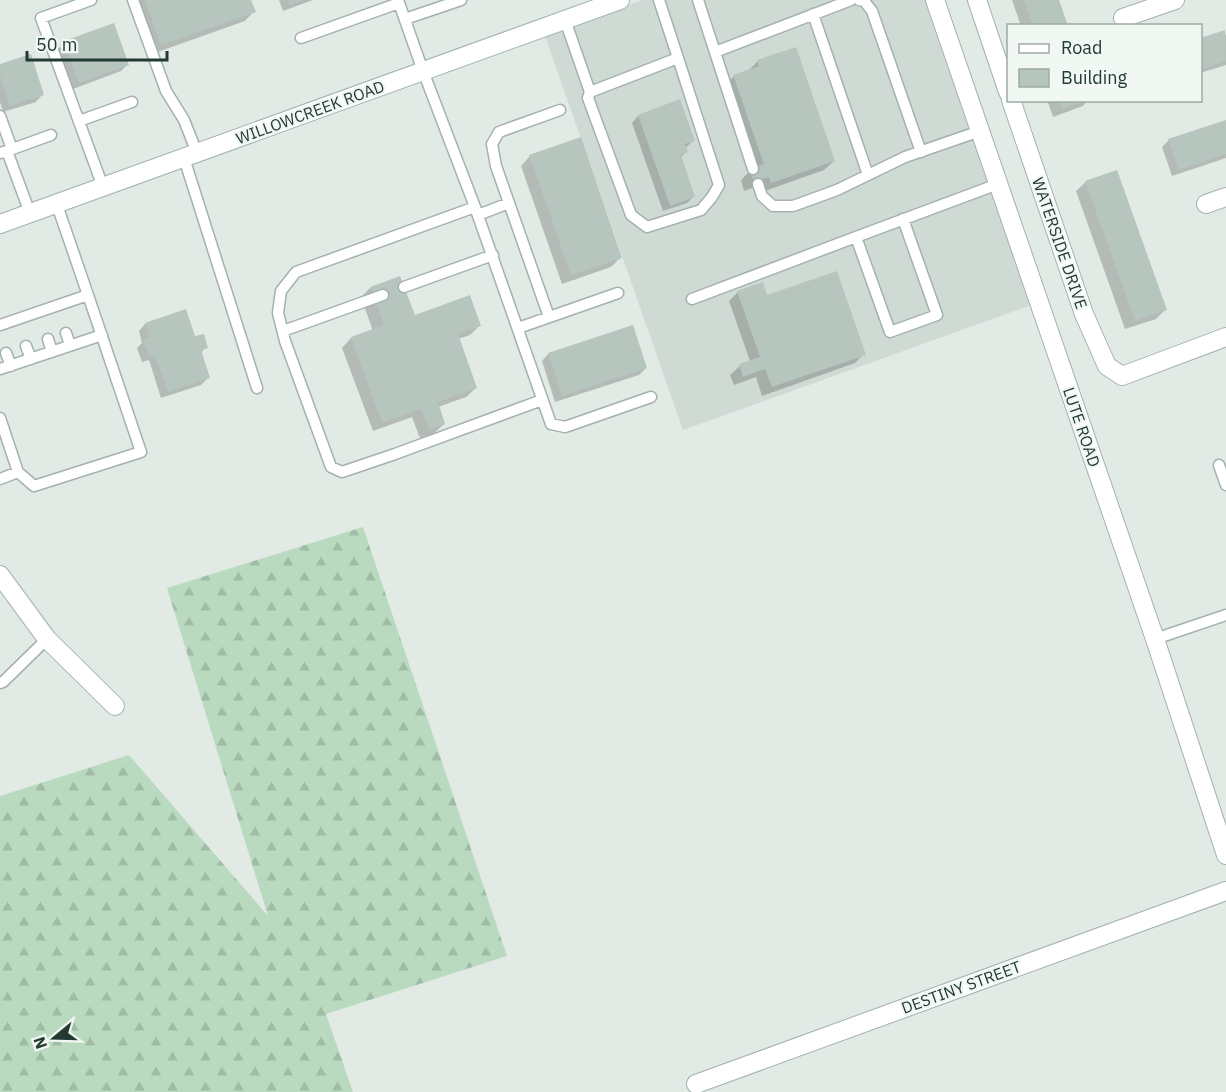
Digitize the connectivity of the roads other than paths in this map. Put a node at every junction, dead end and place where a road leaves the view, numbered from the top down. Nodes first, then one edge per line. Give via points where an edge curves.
1 (91, 0) edge
2 (133, 0) edge
3 (461, 0) edge
4 (659, 0) edge
5 (698, 0) edge
6 (851, 0) edge
7 (859, 0) edge
8 (935, 0) edge
9 (977, 0) edge
10 (1175, 0) edge
11 (399, 2) edge
12 (609, 2) edge
13 (813, 14) junction
14 (1123, 18) dead end
15 (405, 19) junction
16 (565, 20) junction
17 (301, 38) dead end
18 (715, 52) junction
19 (678, 58) junction
20 (423, 71) junction
21 (1007, 89) edge
22 (590, 92) junction
23 (132, 102) dead end
24 (1012, 102) edge
25 (560, 110) dead end
26 (0, 116) edge
27 (79, 121) junction
28 (980, 131) junction
29 (51, 135) dead end
30 (6, 151) edge
31 (921, 152) junction
32 (190, 155) junction
33 (753, 169) dead end
34 (868, 175) junction
35 (758, 184) dead end
36 (998, 184) junction
37 (103, 187) junction
38 (1226, 197) edge
39 (509, 203) junction
40 (57, 204) junction
41 (1206, 204) dead end
42 (477, 211) junction
43 (30, 213) junction
44 (903, 219) junction
45 (0, 224) edge
46 (856, 237) junction
47 (493, 255) junction
48 (404, 288) dead end
49 (618, 293) dead end
50 (88, 295) junction
51 (383, 295) dead end
52 (692, 299) dead end
53 (549, 317) junction
54 (0, 325) edge
55 (518, 328) junction
56 (283, 331) junction
57 (66, 333) dead end
58 (102, 335) junction
59 (1226, 337) edge
60 (48, 339) dead end
61 (70, 345) junction
62 (26, 346) dead end
63 (52, 352) junction
64 (6, 353) dead end
65 (31, 359) junction
66 (5, 368) edge
67 (257, 388) dead end
68 (651, 397) dead end
69 (542, 400) junction
70 (0, 418) edge
71 (1219, 465) dead end
72 (18, 472) junction
73 (0, 478) edge
74 (1226, 485) edge
75 (0, 575) edge
76 (1226, 615) edge
77 (47, 639) junction
78 (1155, 639) junction
79 (0, 683) edge
80 (115, 706) dead end
81 (1226, 855) edge
82 (1226, 891) edge
83 (696, 1084) dead end

1 - 27 lane via 41,18
2 - 32 lane via 166,91 184,120
3 - 15 lane
4 - 19 lane
5 - 18 lane
6 - 13 lane
7 - 31 lane via 872,11
8 - 28 street, LUTE ROAD
9 - 21 street
10 - 14 street
11 - 15 lane
11 - 17 lane
12 - 16 street, WILLOWCREEK ROAD
13 - 18 lane
13 - 34 lane
15 - 20 lane
16 - 20 street, WILLOWCREEK ROAD
16 - 22 lane
18 - 33 lane
19 - 22 lane
19 - 22 lane via 719,185 701,210 647,227 631,215 588,98
20 - 32 street, WILLOWCREEK ROAD
20 - 42 lane
23 - 27 lane
24 - 59 street, WATERSIDE DRIVE via 1084,314 1107,366 1122,376
25 - 39 lane via 500,132 492,144
26 - 30 lane
27 - 37 lane
28 - 31 lane
28 - 36 street, LUTE ROAD
29 - 30 lane
30 - 43 lane
31 - 34 lane
32 - 37 street, WILLOWCREEK ROAD
32 - 67 lane
34 - 35 lane via 793,206 773,206
36 - 44 lane
36 - 78 street, LUTE ROAD
37 - 40 street, WILLOWCREEK ROAD
38 - 41 street
39 - 42 lane
39 - 53 lane
40 - 43 street, WILLOWCREEK ROAD
40 - 50 lane
42 - 47 lane
42 - 56 lane via 296,272 281,291 278,313
43 - 45 street, WILLOWCREEK ROAD
44 - 46 lane
44 - 46 lane via 937,315 890,332
46 - 52 lane
47 - 48 lane
47 - 55 lane
49 - 53 lane
50 - 54 lane via 39,316
50 - 58 lane
51 - 56 lane
53 - 55 lane
55 - 69 lane
56 - 69 lane via 331,467 342,472
57 - 61 lane
58 - 61 lane
58 - 72 lane via 141,452 34,486
60 - 63 lane
61 - 63 lane
62 - 65 lane
63 - 65 lane
64 - 66 lane
65 - 66 lane
68 - 69 lane via 565,427 551,424
70 - 72 lane
71 - 74 lane
72 - 73 lane
75 - 77 street
76 - 78 lane
77 - 79 lane
77 - 80 street
78 - 81 street, LUTE ROAD
82 - 83 street, DESTINY STREET

